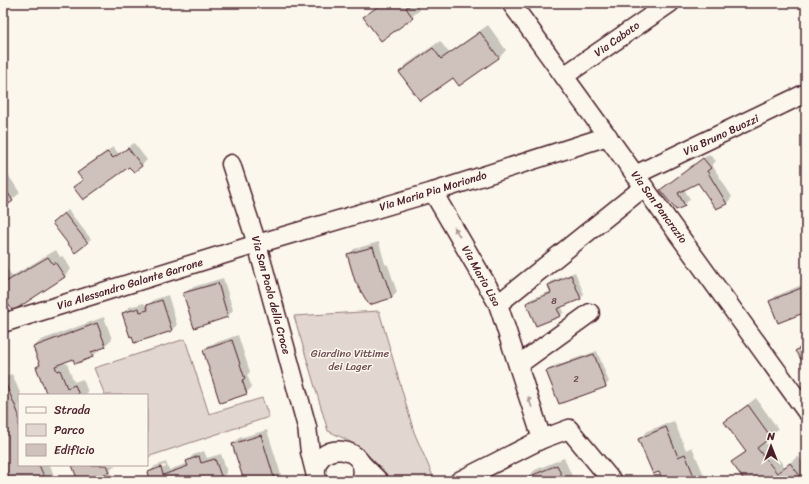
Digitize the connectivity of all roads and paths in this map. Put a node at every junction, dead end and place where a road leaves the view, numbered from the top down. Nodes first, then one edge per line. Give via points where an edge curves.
1 (511, 3) edge
2 (670, 3) edge
3 (564, 76) junction
4 (806, 93) edge
5 (608, 136) junction
6 (231, 164) dead end
7 (640, 181) junction
8 (433, 192) junction
9 (257, 244) junction
10 (498, 304) junction
11 (590, 313) dead end
12 (3, 323) edge
13 (518, 365) junction
14 (806, 410) edge
15 (307, 427) junction
16 (542, 439) junction
17 (346, 450) junction
18 (360, 463) junction
19 (317, 481) edge
20 (361, 481) edge
21 (379, 481) edge
22 (459, 481) edge
23 (612, 481) edge

1 - 3 street, Via San Pancrazio
2 - 3 street, Via Caboto
3 - 5 street, Via San Pancrazio
4 - 7 street, Via Bruno Buozzi
5 - 7 street, Via San Pancrazio
5 - 8 street, Via Maria Pia Moriondo
6 - 9 street, Via San Paolo della Croce
7 - 10 street, Via Bruno Buozzi
7 - 14 street, Via San Pancrazio
8 - 9 street, Via Maria Pia Moriondo
10 -> 8 street, Via Mario Lisa
9 - 12 street, Via Alessandro Galante Garrone
9 - 15 street, Via San Paolo della Croce
10 - 13 street, Via Mario Lisa
11 - 13 street
16 -> 13 street, Via Mario Lisa
15 - 17 street via 323,441
15 - 19 street, Via San Paolo della Croce
16 - 22 street
16 - 23 street via 569,429
17 - 18 street
17 - 19 street via 331,451 320,460 317,466
18 - 20 street via 363,470
18 - 21 street

